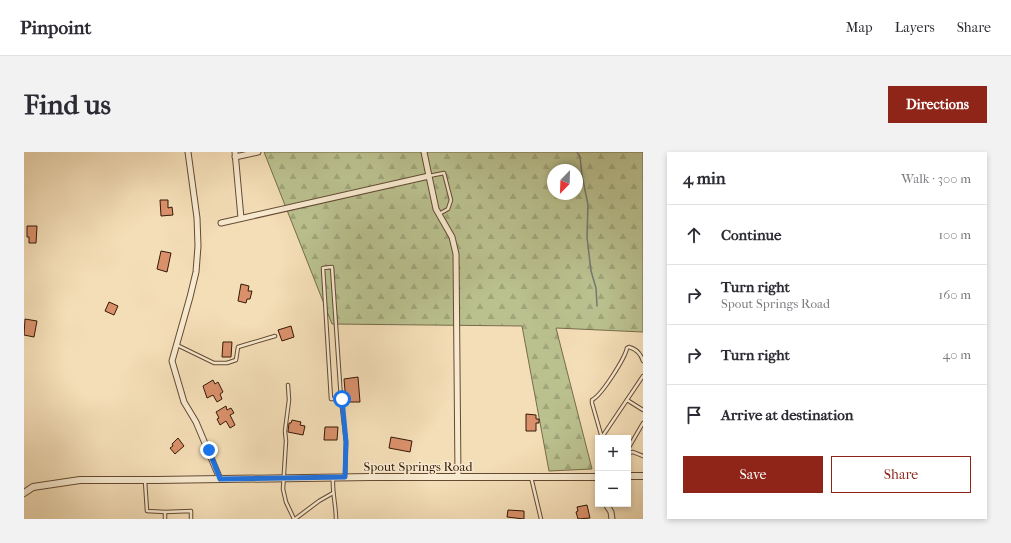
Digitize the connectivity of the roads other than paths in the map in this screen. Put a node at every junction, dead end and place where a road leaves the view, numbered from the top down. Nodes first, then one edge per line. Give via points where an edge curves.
1 (188, 152) edge
2 (258, 152) edge
3 (424, 152) edge
4 (235, 155) edge
5 (429, 176) junction
6 (439, 214) junction
7 (241, 218) junction
8 (221, 223) dead end
9 (275, 336) dead end
10 (177, 345) junction
11 (643, 361) edge
12 (643, 376) edge
13 (288, 385) dead end
14 (342, 399) junction
15 (627, 400) junction
16 (643, 410) edge
17 (643, 423) edge
18 (601, 435) edge
19 (604, 435) edge
20 (631, 444) edge
21 (631, 452) edge
22 (643, 456) edge
23 (595, 476) edge
24 (631, 476) edge
25 (643, 476) edge
26 (333, 477) junction
27 (345, 477) junction
28 (458, 477) junction
29 (531, 477) junction
30 (284, 478) junction
31 (220, 479) junction
32 (145, 480) junction
33 (24, 493) edge
34 (333, 493) junction
35 (608, 507) edge
36 (612, 507) edge
37 (165, 512) junction
38 (611, 512) junction
39 (165, 519) edge
40 (191, 519) edge
41 (295, 519) edge
42 (336, 519) edge
43 (541, 519) edge
44 (612, 519) edge

1 - 10 street via 198,246 194,280
2 - 4 street
3 - 5 street
4 - 7 street
5 - 6 street
5 - 6 lane via 444,173 451,200 448,209
5 - 7 street
6 - 28 street via 452,237 456,254
7 - 8 street
9 - 10 lane via 238,347 236,360 227,364 214,363
10 - 31 street via 172,361 184,402 196,422
11 - 18 lane via 641,355 632,348 627,348 626,355 597,398 592,400
12 - 15 lane
13 - 30 lane
14 - 14 lane via 341,391 332,267 323,268 331,399
14 - 27 lane via 346,442
15 - 16 lane
15 - 19 lane
17 - 20 lane
21 - 22 lane
23 - 29 street, Spout Springs Road
24 - 25 street
26 - 27 street, Spout Springs Road
26 - 30 street, Spout Springs Road
26 - 34 lane
27 - 28 street, Spout Springs Road
28 - 29 street, Spout Springs Road
29 - 43 lane
30 - 31 street, Spout Springs Road
30 - 41 lane via 286,502
31 - 32 street, Spout Springs Road
32 - 33 street, Spout Springs Road via 80,480 33,487
32 - 37 lane via 147,511
34 - 41 lane
34 - 42 lane
35 - 38 street
36 - 38 street
37 - 39 lane
37 - 40 lane via 191,511
38 - 44 street

